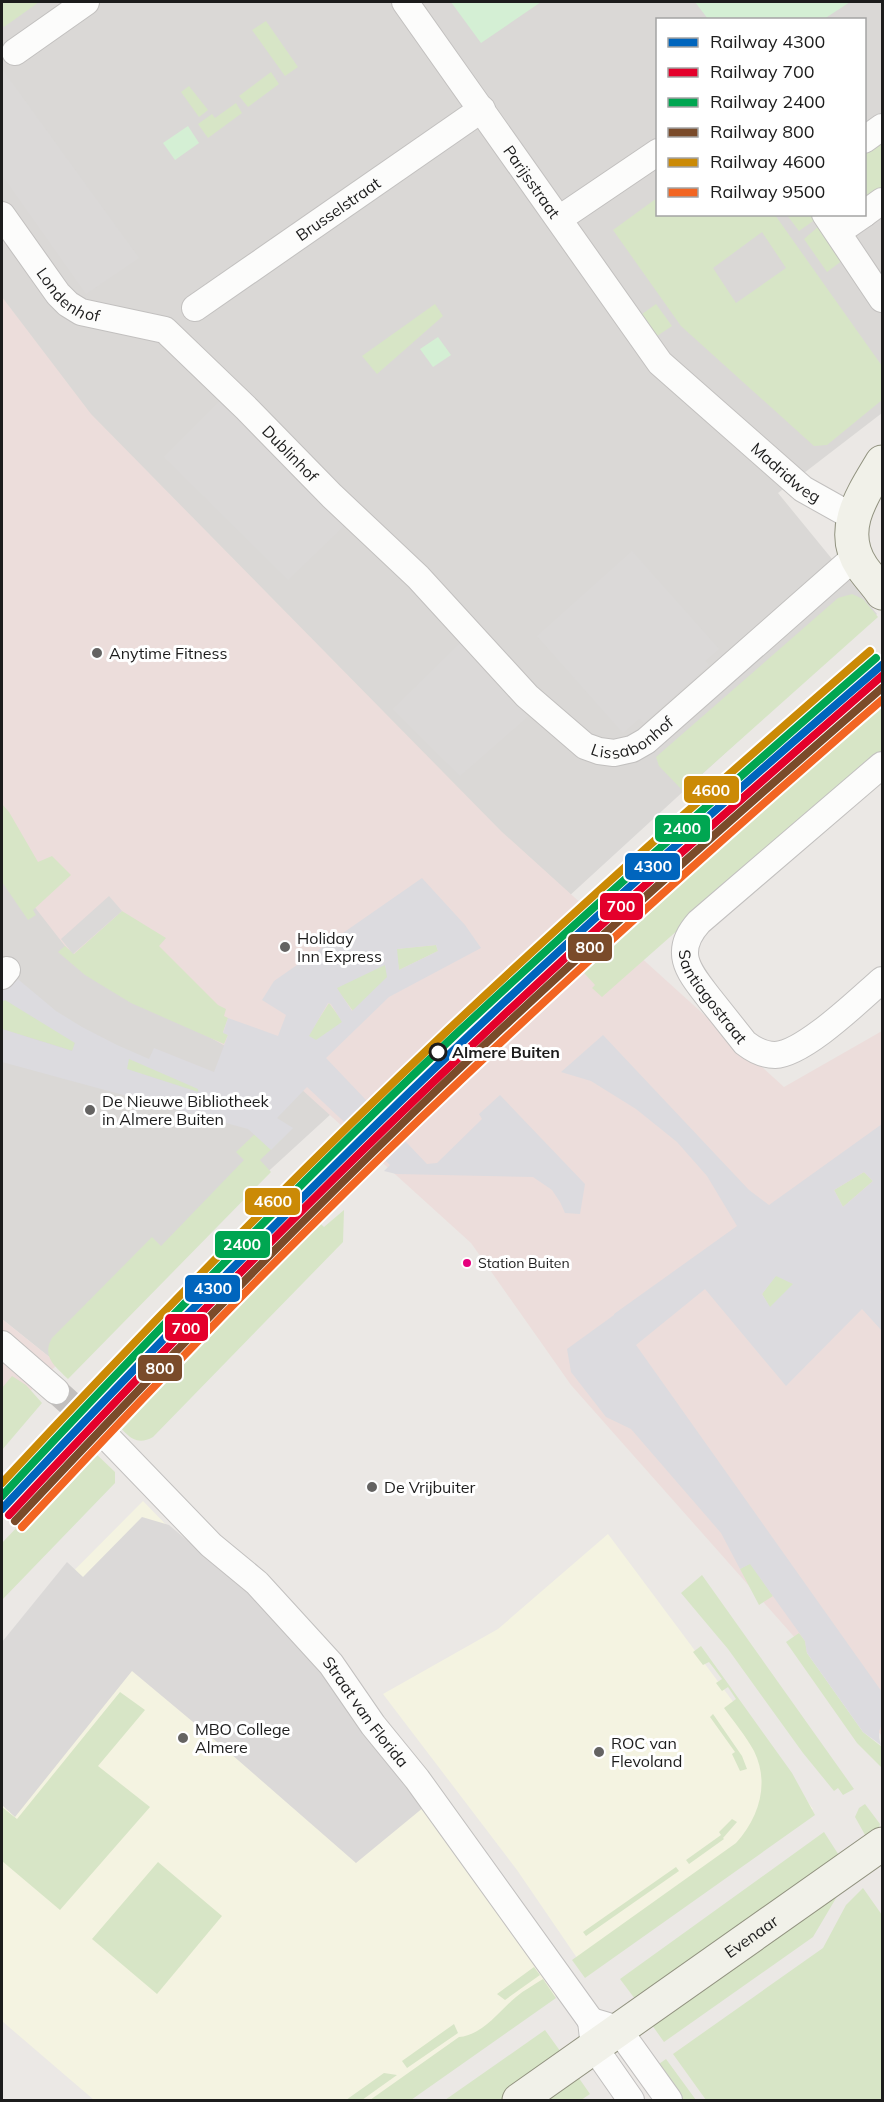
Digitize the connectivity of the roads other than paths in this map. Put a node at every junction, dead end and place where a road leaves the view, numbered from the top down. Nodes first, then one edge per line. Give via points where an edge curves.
1 (86, 2) edge
2 (409, 3) edge
3 (15, 52) dead end
4 (482, 109) junction
5 (882, 127) edge
6 (866, 139) edge
7 (656, 153) edge
8 (882, 201) edge
9 (866, 213) edge
10 (2, 215) edge
11 (857, 216) edge
12 (559, 219) junction
13 (832, 223) edge
14 (882, 299) edge
15 (195, 308) dead end
16 (165, 330) joint
17 (660, 363) joint
18 (882, 462) edge
19 (853, 517) junction
20 (856, 556) junction
21 (418, 577) joint
22 (882, 593) edge
23 (882, 765) edge
24 (882, 980) edge
25 (2, 1344) edge
26 (56, 1391) tunnel mouth
27 (103, 1433) tunnel mouth
28 (882, 1844) edge
29 (601, 2032) junction
30 (519, 2100) edge
31 (631, 2100) edge
32 (669, 2100) edge

1 - 3 street
2 - 4 street, Parijsstraat
4 - 12 street, Parijsstraat
4 - 15 street, Brusselstraat
5 - 6 street
7 - 12 street
8 - 9 street
10 - 16 street, Londenhof via 68,304 95,316
11 - 13 street
12 - 17 street, Parijsstraat
13 - 14 street
16 - 21 street, Dublinhof
17 - 19 street, Madridweg via 803,489
18 - 19 main road
19 - 20 main road via 851,532
20 - 21 street, Lissabonhof via 662,729 632,749 614,753 585,746 527,696
20 - 22 main road
23 - 24 street, Santiagostraat via 699,922 690,935 685,956 689,972 745,1043 765,1054 790,1052 818,1034
25 - 26 street
27 - 29 street, Straat van Florida via 211,1545 256,1583 331,1664
28 - 29 main road, Evenaar
29 - 30 main road, Evenaar
29 - 31 street
29 - 32 street

